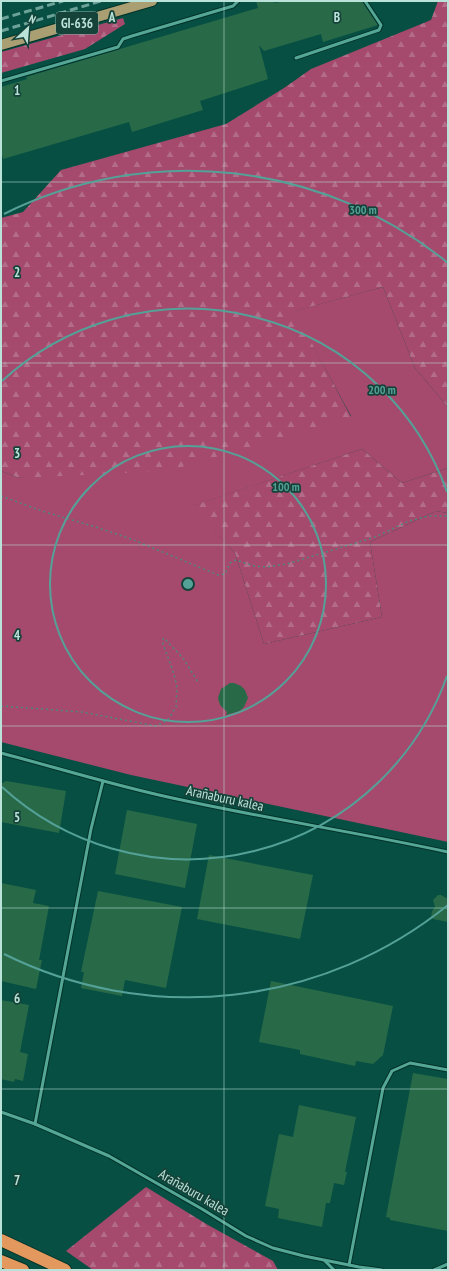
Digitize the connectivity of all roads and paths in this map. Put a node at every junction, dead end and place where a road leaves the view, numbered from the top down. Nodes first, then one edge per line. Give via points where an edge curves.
1 (152, 1) edge
2 (238, 1) edge
3 (365, 1) edge
4 (1, 45) edge
5 (296, 58) dead end
6 (1, 81) edge
7 (1, 496) edge
8 (448, 516) edge
9 (198, 682) dead end
10 (1, 706) edge
11 (1, 753) edge
12 (103, 781) junction
13 (448, 852) edge
14 (448, 1070) edge
15 (1, 1112) edge
16 (35, 1124) junction
17 (1, 1240) edge
18 (323, 1260) junction
19 (1, 1261) edge
20 (448, 1264) edge
21 (349, 1265) junction
22 (23, 1270) edge
23 (65, 1270) edge
24 (334, 1270) edge
25 (380, 1270) edge
26 (434, 1270) edge

1 - 4 main road, GI-636
2 - 6 lane via 233,6 123,39 118,47
3 - 5 lane via 381,24 379,30
7 - 8 path via 131,538 218,575 226,574 230,563 236,560 266,567 287,564 375,537 409,521 429,516
9 - 10 path via 183,658 164,638 162,641 177,688 176,707 168,720 156,726 82,712
11 - 12 lane, Arañaburu kalea
12 - 13 lane, Arañaburu kalea via 264,817
12 - 16 lane via 91,829
14 - 21 lane via 410,1063 392,1071 383,1088
15 - 16 lane, Arañaburu kalea
16 - 18 lane, Arañaburu kalea via 109,1156 246,1236 273,1248
17 - 23 highway
18 - 21 lane, Arañaburu kalea
18 - 24 lane
19 - 22 highway
20 - 26 lane
21 - 25 lane, Arañaburu kalea

